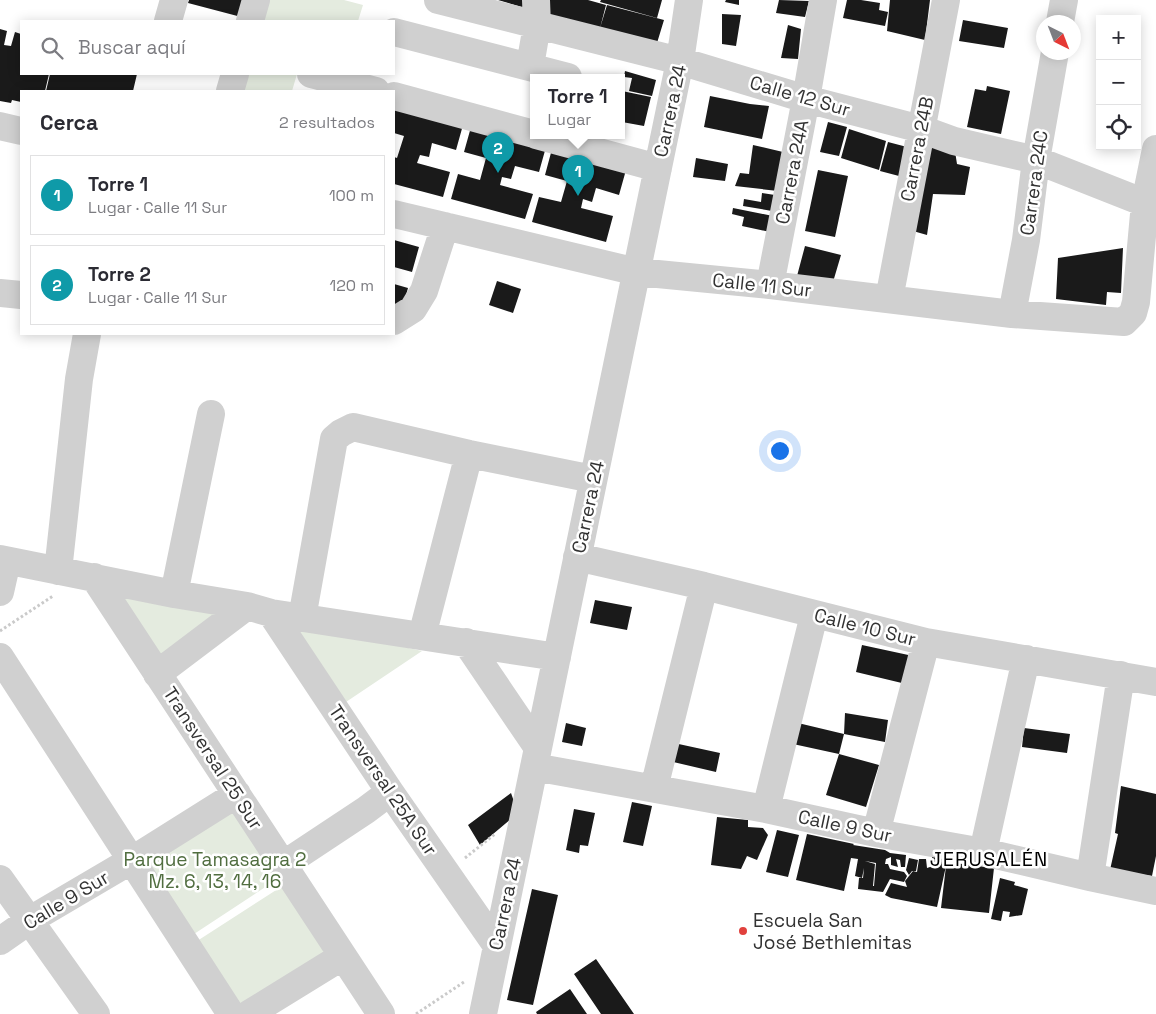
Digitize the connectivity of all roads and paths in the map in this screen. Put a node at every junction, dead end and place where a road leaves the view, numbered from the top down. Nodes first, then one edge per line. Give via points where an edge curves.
1 (174, 0) edge
2 (256, 0) edge
3 (438, 0) edge
4 (689, 0) edge
5 (823, 0) edge
6 (946, 0) edge
7 (1064, 0) edge
8 (536, 12) edge
9 (1061, 15) edge
10 (168, 20) edge
11 (250, 20) edge
12 (395, 32) edge
13 (1054, 60) edge
14 (680, 62) junction
15 (530, 66) junction
16 (558, 74) edge
17 (235, 75) edge
18 (306, 75) edge
19 (320, 75) edge
20 (346, 78) edge
21 (230, 90) edge
22 (297, 90) edge
23 (374, 90) edge
24 (395, 96) edge
25 (806, 100) junction
26 (0, 126) edge
27 (921, 129) junction
28 (20, 132) edge
29 (530, 133) edge
30 (553, 139) edge
31 (1156, 149) edge
32 (1036, 160) junction
33 (658, 168) junction
34 (1151, 206) edge
35 (395, 214) edge
36 (445, 226) junction
37 (636, 272) junction
38 (770, 285) junction
39 (0, 293) edge
40 (20, 295) edge
41 (889, 299) junction
42 (1012, 314) junction
43 (395, 320) edge
44 (87, 335) edge
45 (211, 414) dead end
46 (469, 454) junction
47 (593, 479) junction
48 (577, 557) junction
49 (4, 560) edge
50 (94, 577) junction
51 (56, 583) junction
52 (704, 586) junction
53 (0, 592) edge
54 (174, 594) junction
55 (259, 609) junction
56 (814, 615) junction
57 (302, 618) junction
58 (0, 631) edge
59 (422, 636) junction
60 (466, 642) junction
61 (926, 642) junction
62 (557, 656) junction
63 (0, 657) edge
64 (1026, 659) junction
65 (158, 674) junction
66 (1121, 675) junction
67 (1156, 682) edge
68 (536, 758) junction
69 (654, 788) junction
70 (390, 792) junction
71 (237, 794) junction
72 (525, 809) junction
73 (766, 809) junction
74 (876, 834) junction
75 (983, 852) junction
76 (132, 860) junction
77 (283, 865) junction
78 (447, 872) junction
79 (1090, 877) junction
80 (0, 878) edge
81 (1156, 891) edge
82 (30, 920) junction
83 (0, 941) edge
84 (495, 954) junction
85 (343, 956) junction
86 (96, 1014) edge
87 (231, 1014) edge
88 (249, 1014) edge
89 (381, 1014) edge
90 (416, 1014) edge
91 (482, 1014) edge

1 - 10 street
2 - 11 street
3 - 8 street, Calle 12 Sur
4 - 14 street, Carrera 24
5 - 25 street, Carrera 24A
6 - 27 street, Carrera 24B
7 - 9 street
8 - 14 street, Calle 12 Sur
8 - 15 street
12 - 15 street
13 - 32 street, Carrera 24C
14 - 25 street, Calle 12 Sur
14 - 33 street, Carrera 24
15 - 16 street
17 - 21 street
18 - 22 street via 301,78
19 - 20 street
20 - 23 street
24 - 29 street
25 - 27 street, Calle 12 Sur
25 - 38 street, Carrera 24A
26 - 28 street
27 - 32 street, Calle 12 Sur via 954,141
27 - 41 street, Carrera 24B
30 - 33 street
31 - 34 street
32 - 34 street, Calle 12 Sur
32 - 42 street, Carrera 24C
33 - 37 street, Carrera 24
34 - 42 street, Calle 11 Sur via 1136,302 1133,313 1124,322
35 - 36 street, Calle 11 Sur
36 - 37 street, Calle 11 Sur
36 - 43 street via 424,291 413,309
37 - 38 street, Calle 11 Sur
37 - 47 street, Carrera 24
38 - 41 street, Calle 11 Sur
39 - 40 street
41 - 42 street, Calle 11 Sur
44 - 51 street
45 - 54 street
46 - 47 street
46 - 57 street via 353,427 341,432 334,439
46 - 59 street
47 - 48 street, Carrera 24
48 - 52 street, Calle 10 Sur
48 - 62 street, Carrera 24
49 - 51 street
49 - 53 street
50 - 51 street
50 - 54 street
50 - 65 street, Transversal 25 Sur
51 - 58 path
52 - 56 street, Calle 10 Sur
52 - 69 street
54 - 55 street
55 - 57 street
55 - 65 street
55 - 70 street, Transversal 25A Sur
56 - 61 street, Calle 10 Sur
56 - 73 street
57 - 59 street
59 - 60 street
60 - 62 street
60 - 68 street
61 - 64 street, Calle 10 Sur
61 - 74 street
62 - 68 street, Carrera 24
63 - 76 street
64 - 66 street, Calle 10 Sur
64 - 75 street
65 - 71 street, Transversal 25 Sur
66 - 67 street, Calle 10 Sur
66 - 79 street
68 - 69 street, Calle 9 Sur
68 - 72 street, Carrera 24
69 - 73 street, Calle 9 Sur
70 - 77 street
70 - 78 street, Transversal 25A Sur
71 - 76 street, Calle 9 Sur
71 - 77 street, Transversal 25 Sur
72 - 78 path
72 - 84 street, Carrera 24
73 - 74 street, Calle 9 Sur
74 - 75 street, Calle 9 Sur
75 - 79 street, Calle 9 Sur
76 - 82 street, Calle 9 Sur
76 - 87 street
77 - 85 street, Transversal 25 Sur
78 - 84 street, Transversal 25A Sur
79 - 81 street, Calle 9 Sur
80 - 82 street
82 - 83 street, Calle 9 Sur
82 - 86 street
84 - 90 path
84 - 91 street, Carrera 24
85 - 88 street
85 - 89 street, Transversal 25 Sur

